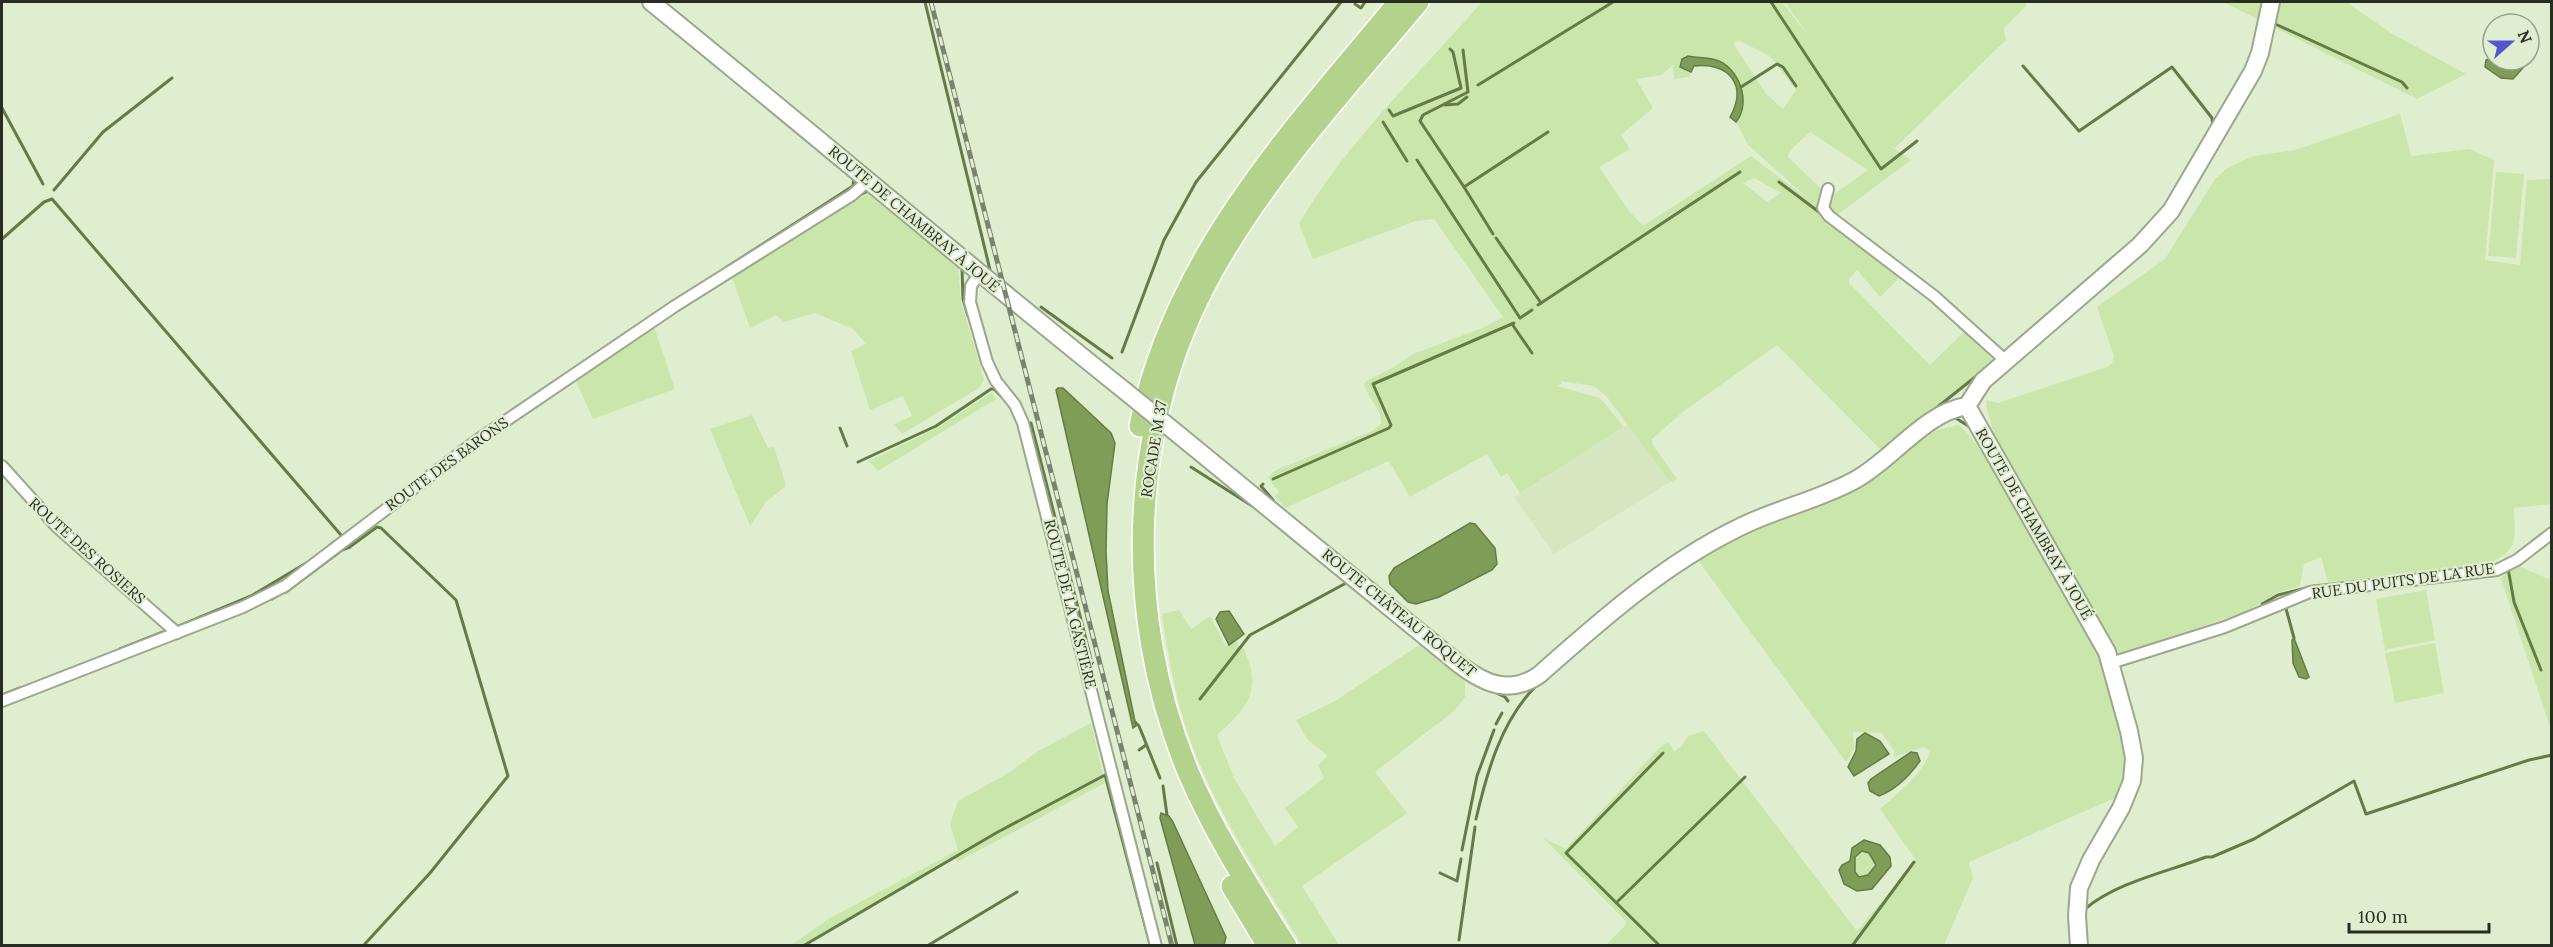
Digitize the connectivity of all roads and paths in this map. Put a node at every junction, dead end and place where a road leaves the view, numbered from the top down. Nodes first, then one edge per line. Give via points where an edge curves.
1 (651, 2) edge
2 (1399, 2) edge
3 (1418, 2) edge
4 (2271, 2) edge
5 (869, 180) junction
6 (1828, 189) dead end
7 (979, 274) junction
8 (2006, 361) junction
9 (1967, 406) junction
10 (1179, 435) joint
11 (2, 466) edge
12 (2552, 533) edge
13 (177, 633) junction
14 (2111, 663) junction
15 (2, 701) edge
16 (1156, 945) edge
17 (1268, 945) edge
18 (1286, 945) edge
19 (2079, 945) edge

1 - 5 street, ROUTE DE CHAMBRAY À JOUÉ
2 - 17 highway, ROCADE M 37 via 1257,176 1206,252 1160,352 1135,460 1129,514 1129,578 1149,704 1192,815
3 - 18 highway, ROCADE M 37 via 1275,176 1219,259 1174,357 1149,462 1144,577 1150,639 1163,700 1205,809
4 - 8 street via 2253,71 2171,211 2140,245
5 - 7 street, ROUTE DE CHAMBRAY À JOUÉ
5 - 13 street, ROUTE DES BARONS via 852,195 675,306 476,441 297,578 256,601
6 - 8 street via 1823,208 1829,216 1934,296
7 - 10 street, ROUTE DE CHAMBRAY À JOUÉ, bridge
7 - 16 street, ROUTE DE LA GASTIÈRE via 969,293 972,311 991,373 1023,423
8 - 9 street via 1983,381
9 - 10 street, ROUTE CHÂTEAU ROQUET via 1935,419 1854,481 1755,520 1694,553 1640,591 1539,675 1508,687 1479,678 1460,665
9 - 14 street, ROUTE DE CHAMBRAY À JOUÉ
11 - 13 street, ROUTE DES ROSIERS via 57,527
12 - 14 street, RUE DU PUITS DE LA RUE via 2497,570 2310,592 2225,627
13 - 15 street, ROUTE DES BARONS
14 - 19 street, ROUTE DE CHAMBRAY À JOUÉ via 2131,738 2133,770 2129,792 2079,888

